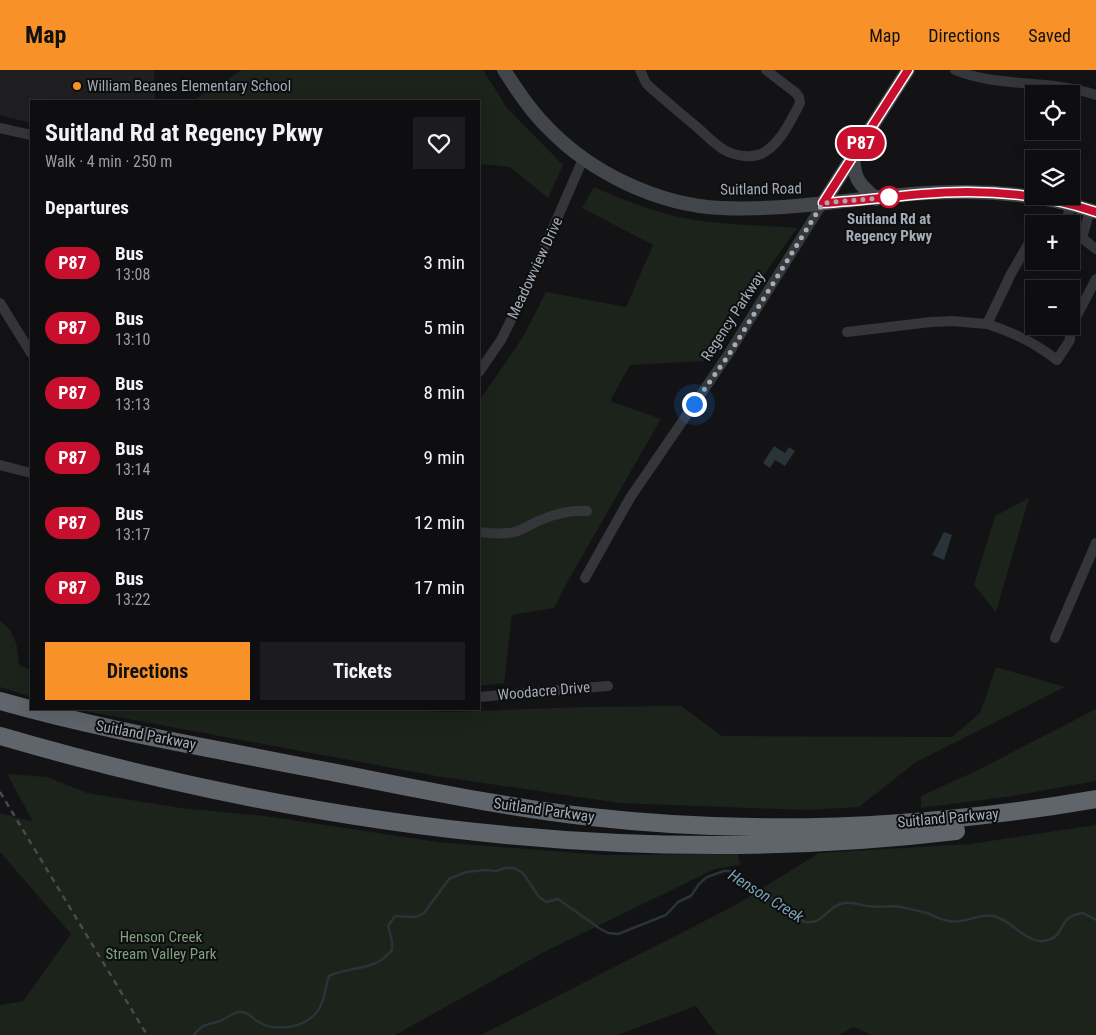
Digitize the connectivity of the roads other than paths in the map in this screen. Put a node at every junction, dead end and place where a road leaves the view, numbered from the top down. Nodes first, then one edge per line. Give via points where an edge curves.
1 (504, 70) edge
2 (640, 70) edge
3 (766, 70) edge
4 (908, 70) edge
5 (955, 70) edge
6 (1096, 95) edge
7 (0, 128) edge
8 (29, 134) edge
9 (852, 156) junction
10 (583, 159) junction
11 (1025, 196) edge
12 (876, 199) junction
13 (823, 203) junction
14 (1070, 205) joint
15 (1093, 211) edge
16 (1068, 215) edge
17 (1082, 238) joint
18 (1096, 248) edge
19 (1025, 250) edge
20 (1096, 279) edge
21 (0, 303) edge
22 (986, 324) junction
23 (847, 332) dead end
24 (30, 351) edge
25 (480, 371) edge
26 (0, 465) edge
27 (30, 473) edge
28 (587, 511) dead end
29 (480, 532) edge
30 (1096, 543) edge
31 (585, 578) dead end
32 (1055, 638) dead end
33 (608, 686) dead end
34 (480, 697) edge
35 (0, 701) edge
36 (30, 709) edge
37 (35, 710) edge
38 (0, 736) edge
39 (1096, 799) edge
40 (1096, 810) edge

1 - 10 main road, Suitland Road via 547,128
2 - 3 street via 651,88 714,142 728,152 754,156 762,154 779,139 800,103 796,93
4 - 9 main road, Regency Parkway
5 - 6 street via 979,78 1060,86
7 - 8 street
9 - 12 main road via 854,174
9 - 13 main road, Regency Parkway
10 - 13 main road, Suitland Road via 638,188 677,202 720,208 772,208
10 - 25 street, Meadowview Drive via 526,290 501,340
11 - 12 main road, Suitland Road via 965,192
12 - 13 main road, Suitland Road
13 - 31 street, Regency Parkway via 728,356 630,498
14 - 15 main road, Suitland Road
14 - 16 street
15 - 17 street
17 - 18 street
19 - 22 street
20 - 22 street via 1070,329 1070,340 1057,360 1028,340
21 - 24 street
22 - 23 street via 931,322
26 - 27 street
28 - 29 street via 573,510 551,516 513,533
30 - 32 street
33 - 34 street, Woodacre Drive
35 - 36 highway, Suitland Parkway
37 - 39 highway, Suitland Parkway via 97,726 467,798 631,821 737,827 879,825 978,816
38 - 40 highway, Suitland Parkway via 94,762 294,805 442,828 570,840 691,844 814,842 941,832

